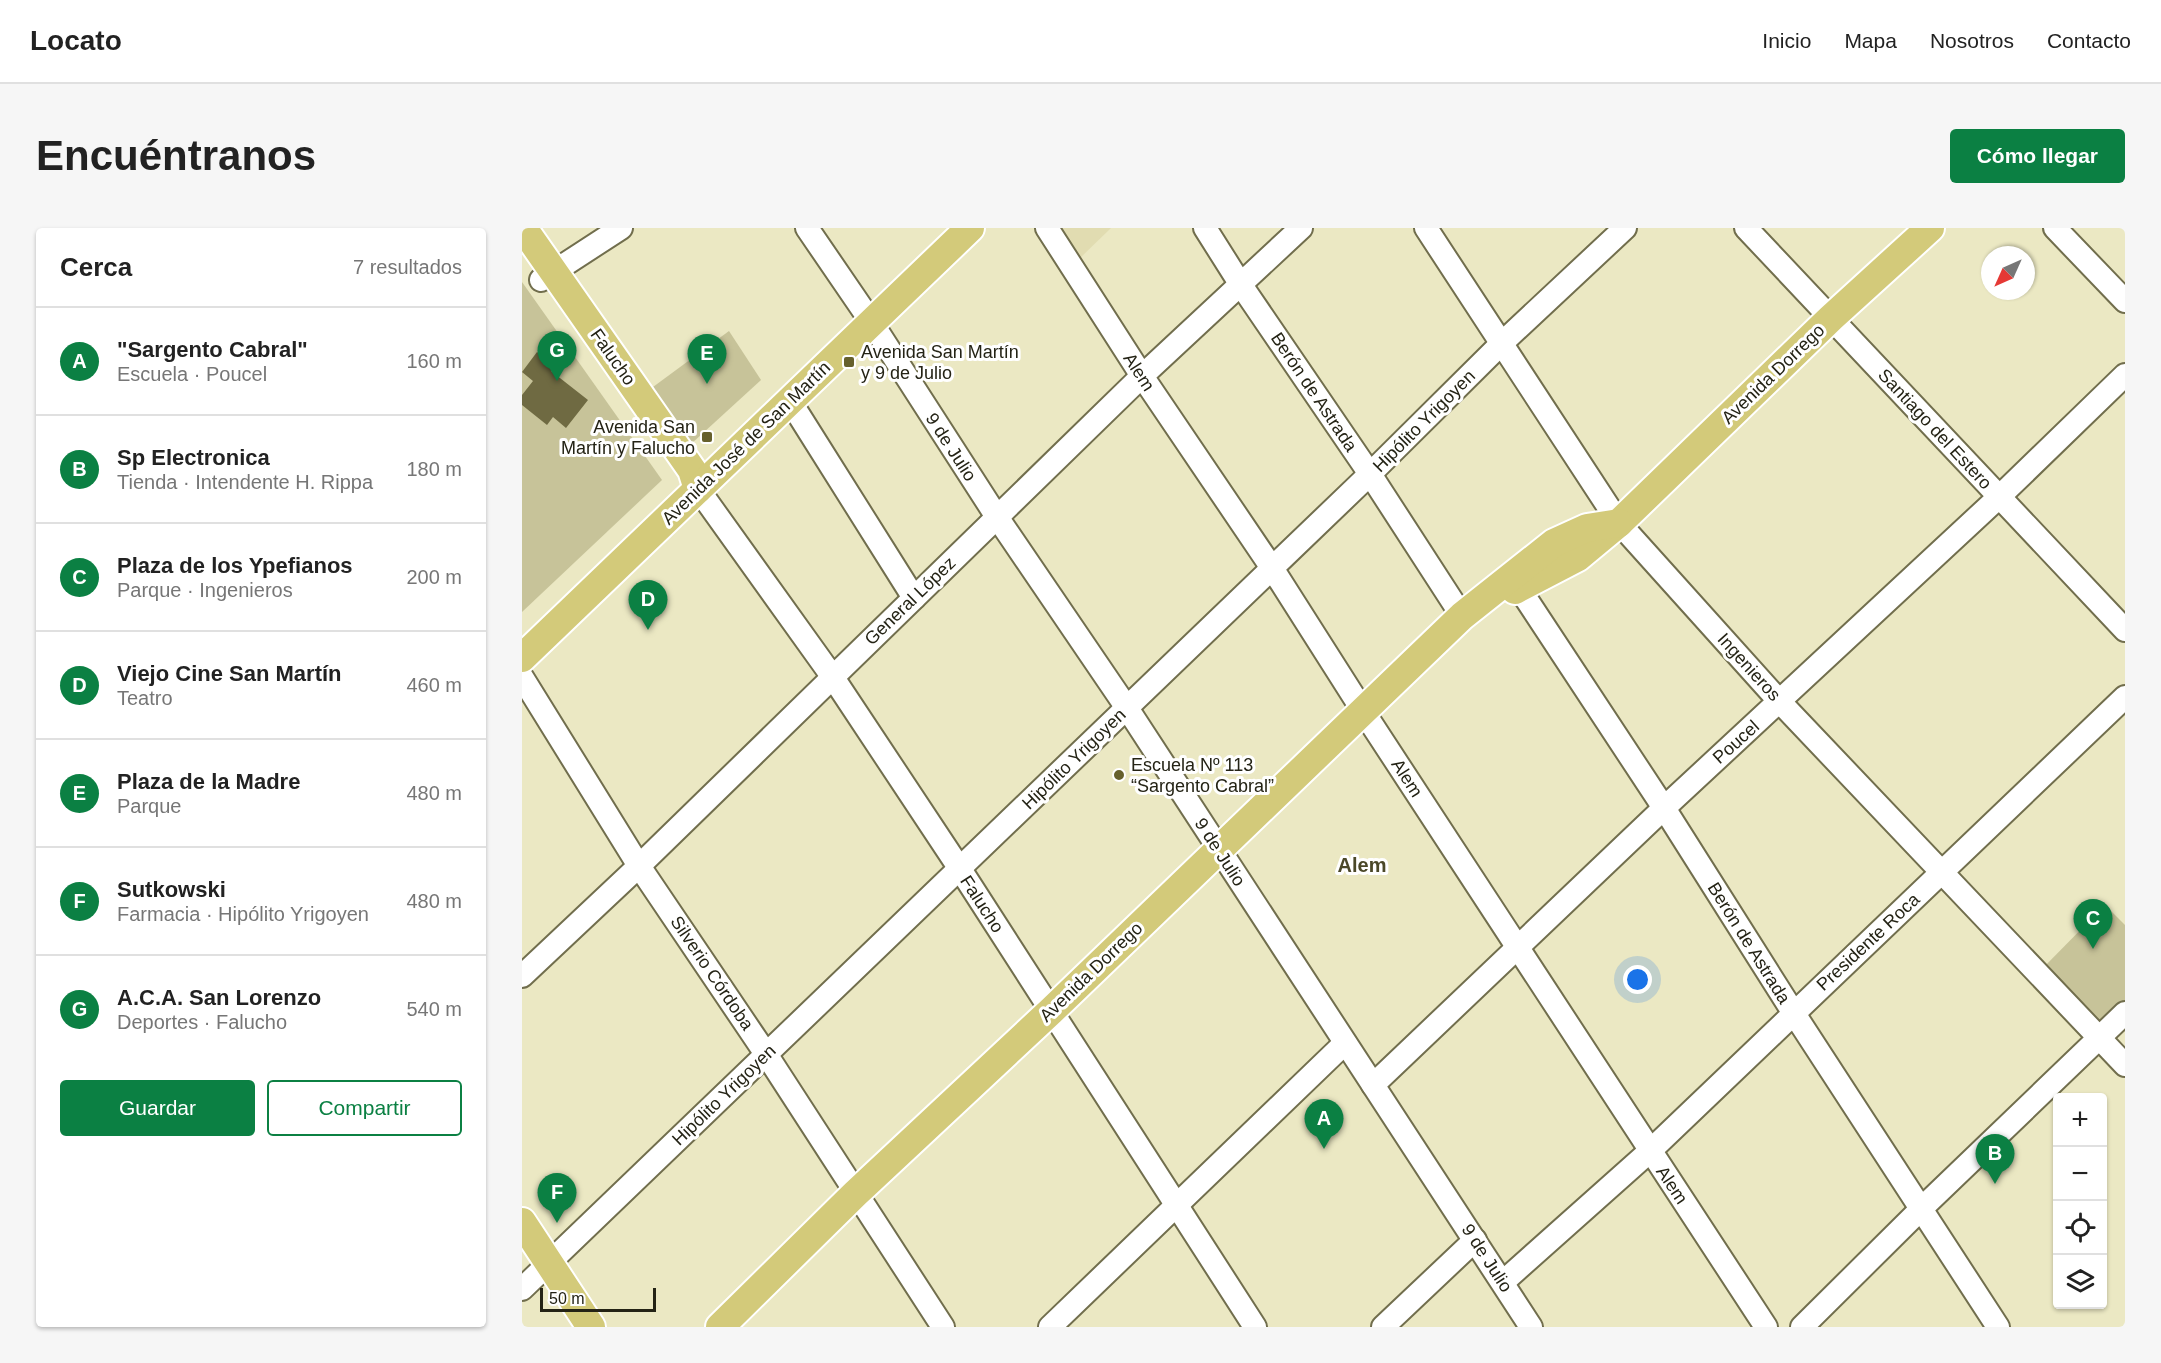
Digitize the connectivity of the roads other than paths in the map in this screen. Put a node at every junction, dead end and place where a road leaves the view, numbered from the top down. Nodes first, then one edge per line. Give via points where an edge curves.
1 (523, 228) edge
2 (621, 228) edge
3 (807, 228) edge
4 (943, 228) edge
5 (970, 228) edge
6 (1047, 228) edge
7 (1205, 228) edge
8 (1301, 228) edge
9 (1426, 228) edge
10 (1625, 228) edge
11 (1746, 228) edge
12 (1930, 228) edge
13 (2055, 228) edge
14 (522, 252) edge
15 (548, 276) junction
16 (1241, 285) junction
17 (2125, 301) edge
18 (866, 315) junction
19 (1831, 318) junction
20 (1502, 343) junction
21 (2125, 375) edge
22 (1142, 376) junction
23 (790, 401) junction
24 (1370, 474) junction
25 (690, 480) junction
26 (1999, 497) junction
27 (997, 517) junction
28 (1618, 523) junction
29 (1536, 557) junction
30 (1272, 568) junction
31 (1519, 588) junction
32 (914, 598) junction
33 (1462, 616) junction
34 (2125, 630) edge
35 (522, 634) edge
36 (522, 658) edge
37 (832, 676) junction
38 (522, 677) edge
39 (2125, 697) edge
40 (1780, 702) junction
41 (1127, 708) junction
42 (1363, 711) junction
43 (1664, 808) junction
44 (1219, 850) junction
45 (639, 866) junction
46 (960, 869) junction
47 (1943, 871) junction
48 (1518, 948) junction
49 (522, 976) edge
50 (1051, 1011) junction
51 (1793, 1012) junction
52 (2125, 1013) edge
53 (2098, 1038) junction
54 (1345, 1043) junction
55 (766, 1054) junction
56 (2125, 1065) edge
57 (1373, 1085) junction
58 (1650, 1151) junction
59 (855, 1194) junction
60 (1177, 1207) junction
61 (1922, 1208) junction
62 (522, 1222) edge
63 (1475, 1240) junction
64 (532, 1271) edge
65 (1503, 1282) junction
66 (570, 1327) edge
67 (591, 1327) edge
68 (720, 1327) edge
69 (943, 1327) edge
70 (1050, 1327) edge
71 (1255, 1327) edge
72 (1383, 1327) edge
73 (1531, 1327) edge
74 (1766, 1327) edge
75 (1802, 1327) edge
76 (1998, 1327) edge

1 - 15 main road, Falucho
2 - 15 street
3 - 18 street, 9 de Julio
4 - 18 main road, Avenida José de San Martín
5 - 18 main road, Avenida José de San Martín
6 - 22 street, Alem
7 - 16 street, Berón de Astrada
8 - 16 street, General López
9 - 20 street, Ingenieros
10 - 20 street, Hipólito Yrigoyen
11 - 19 street, Santiago del Estero
12 - 19 main road, Avenida Dorrego
13 - 17 street
14 - 15 main road, Falucho
15 - 25 main road, Falucho
16 - 22 street, General López
16 - 24 street, Berón de Astrada
18 - 23 main road, Avenida José de San Martín
18 - 25 main road, Avenida José de San Martín
18 - 27 street, 9 de Julio
19 - 26 street, Santiago del Estero
19 - 28 main road, Avenida Dorrego
20 - 24 street, Hipólito Yrigoyen
20 - 28 street, Ingenieros
21 - 26 street, Poucel
22 - 27 street, General López
22 - 30 street, Alem
23 - 25 main road, Avenida José de San Martín
23 - 32 street
24 - 30 street, Hipólito Yrigoyen
24 - 33 street, Berón de Astrada
25 - 35 main road, Avenida José de San Martín
25 - 36 main road, Avenida José de San Martín
25 - 37 street, Falucho
26 - 34 street, Santiago del Estero
26 - 40 street, Poucel
27 - 32 street, General López
27 - 41 street, 9 de Julio
28 - 29 main road, Avenida Dorrego via 1587,528 1554,543
28 - 31 main road, Avenida Dorrego via 1578,557
28 - 40 street, Ingenieros
29 - 31 street
29 - 33 main road, Avenida Dorrego
30 - 41 street, Hipólito Yrigoyen
30 - 42 street, Alem
31 - 33 main road, Avenida Dorrego
31 - 43 street, Berón de Astrada
32 - 37 street, General López
33 - 42 main road, Avenida Dorrego
37 - 45 street, General López
37 - 46 street, Falucho
38 - 45 street, Silverio Córdoba
39 - 47 street, Presidente Roca
40 - 43 street, Poucel
40 - 47 street, Ingenieros
41 - 44 street, 9 de Julio
41 - 46 street, Hipólito Yrigoyen
42 - 44 main road, Avenida Dorrego
42 - 48 street, Alem
43 - 48 street, Poucel
43 - 51 street, Berón de Astrada
44 - 50 main road, Avenida Dorrego
44 - 54 street, 9 de Julio
45 - 49 street, General López
45 - 55 street, Silverio Córdoba
46 - 50 street, Falucho
46 - 55 street, Hipólito Yrigoyen
47 - 51 street, Presidente Roca
47 - 53 street, Ingenieros
48 - 57 street, Poucel
48 - 58 street, Alem
50 - 59 main road, Avenida Dorrego
50 - 60 street, Falucho
51 - 58 street, Presidente Roca
51 - 61 street, Berón de Astrada
52 - 53 street
53 - 56 street, Ingenieros
53 - 61 street
54 - 57 street, 9 de Julio
54 - 60 street
55 - 59 street, Silverio Córdoba
55 - 64 street, Hipólito Yrigoyen
57 - 63 street, 9 de Julio
58 - 65 street, Presidente Roca
58 - 74 street, Alem
59 - 68 main road, Avenida Dorrego
59 - 69 street, Silverio Córdoba
60 - 70 street
60 - 71 street, Falucho
61 - 75 street
61 - 76 street, Berón de Astrada
62 - 64 main road
63 - 65 street, 9 de Julio
63 - 72 street
64 - 66 main road
64 - 67 main road
65 - 73 street, 9 de Julio

